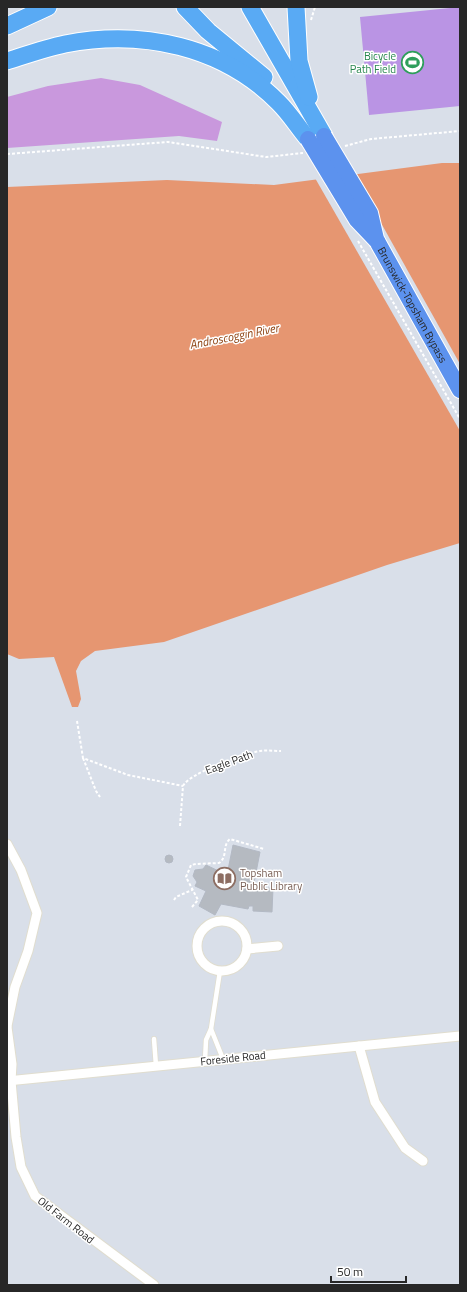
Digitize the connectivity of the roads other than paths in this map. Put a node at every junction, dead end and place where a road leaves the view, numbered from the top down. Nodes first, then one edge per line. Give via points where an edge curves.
1 (48, 7) edge
2 (185, 7) edge
3 (250, 7) edge
4 (296, 7) edge
5 (7, 26) edge
6 (7, 61) edge
7 (324, 136) junction
8 (308, 146) junction
9 (376, 240) junction
10 (460, 390) edge
11 (7, 844) edge
12 (278, 946) dead end
13 (247, 949) junction
14 (220, 970) junction
15 (7, 981) edge
16 (15, 987) junction
17 (7, 1027) edge
18 (211, 1029) junction
19 (460, 1036) edge
20 (154, 1039) dead end
21 (359, 1046) junction
22 (223, 1059) junction
23 (205, 1061) junction
24 (156, 1066) junction
25 (9, 1081) edge
26 (423, 1161) dead end
27 (154, 1285) edge

1 - 5 highway
2 - 8 highway via 208,31 260,73 282,95 306,125
3 - 7 highway
4 - 7 highway via 297,43 302,77
6 - 8 highway via 64,44 92,40 130,39 170,43 218,60 249,79 279,104
7 - 9 highway, bridge via 370,213
8 - 9 highway, bridge via 357,220
9 - 10 highway, Brunswick-Topsham Bypass
11 - 16 street, Old Farm Road via 21,870 37,912 28,951
12 - 13 street
13 - 14 street via 241,962 235,967
13 - 14 street via 244,933 232,923 216,922 208,925 199,937 198,952 206,965
14 - 18 lane
15 - 16 street
16 - 17 street, Old Farm Road
17 - 25 street, Old Farm Road via 12,1064
18 - 22 lane
18 - 23 lane via 206,1040
19 - 21 street, Foreside Road
20 - 24 lane
21 - 22 street, Foreside Road
21 - 26 street via 375,1102 405,1148
22 - 23 street, Foreside Road
23 - 24 street, Foreside Road
24 - 25 street, Foreside Road
25 - 27 street, Old Farm Road via 21,1167 35,1196

